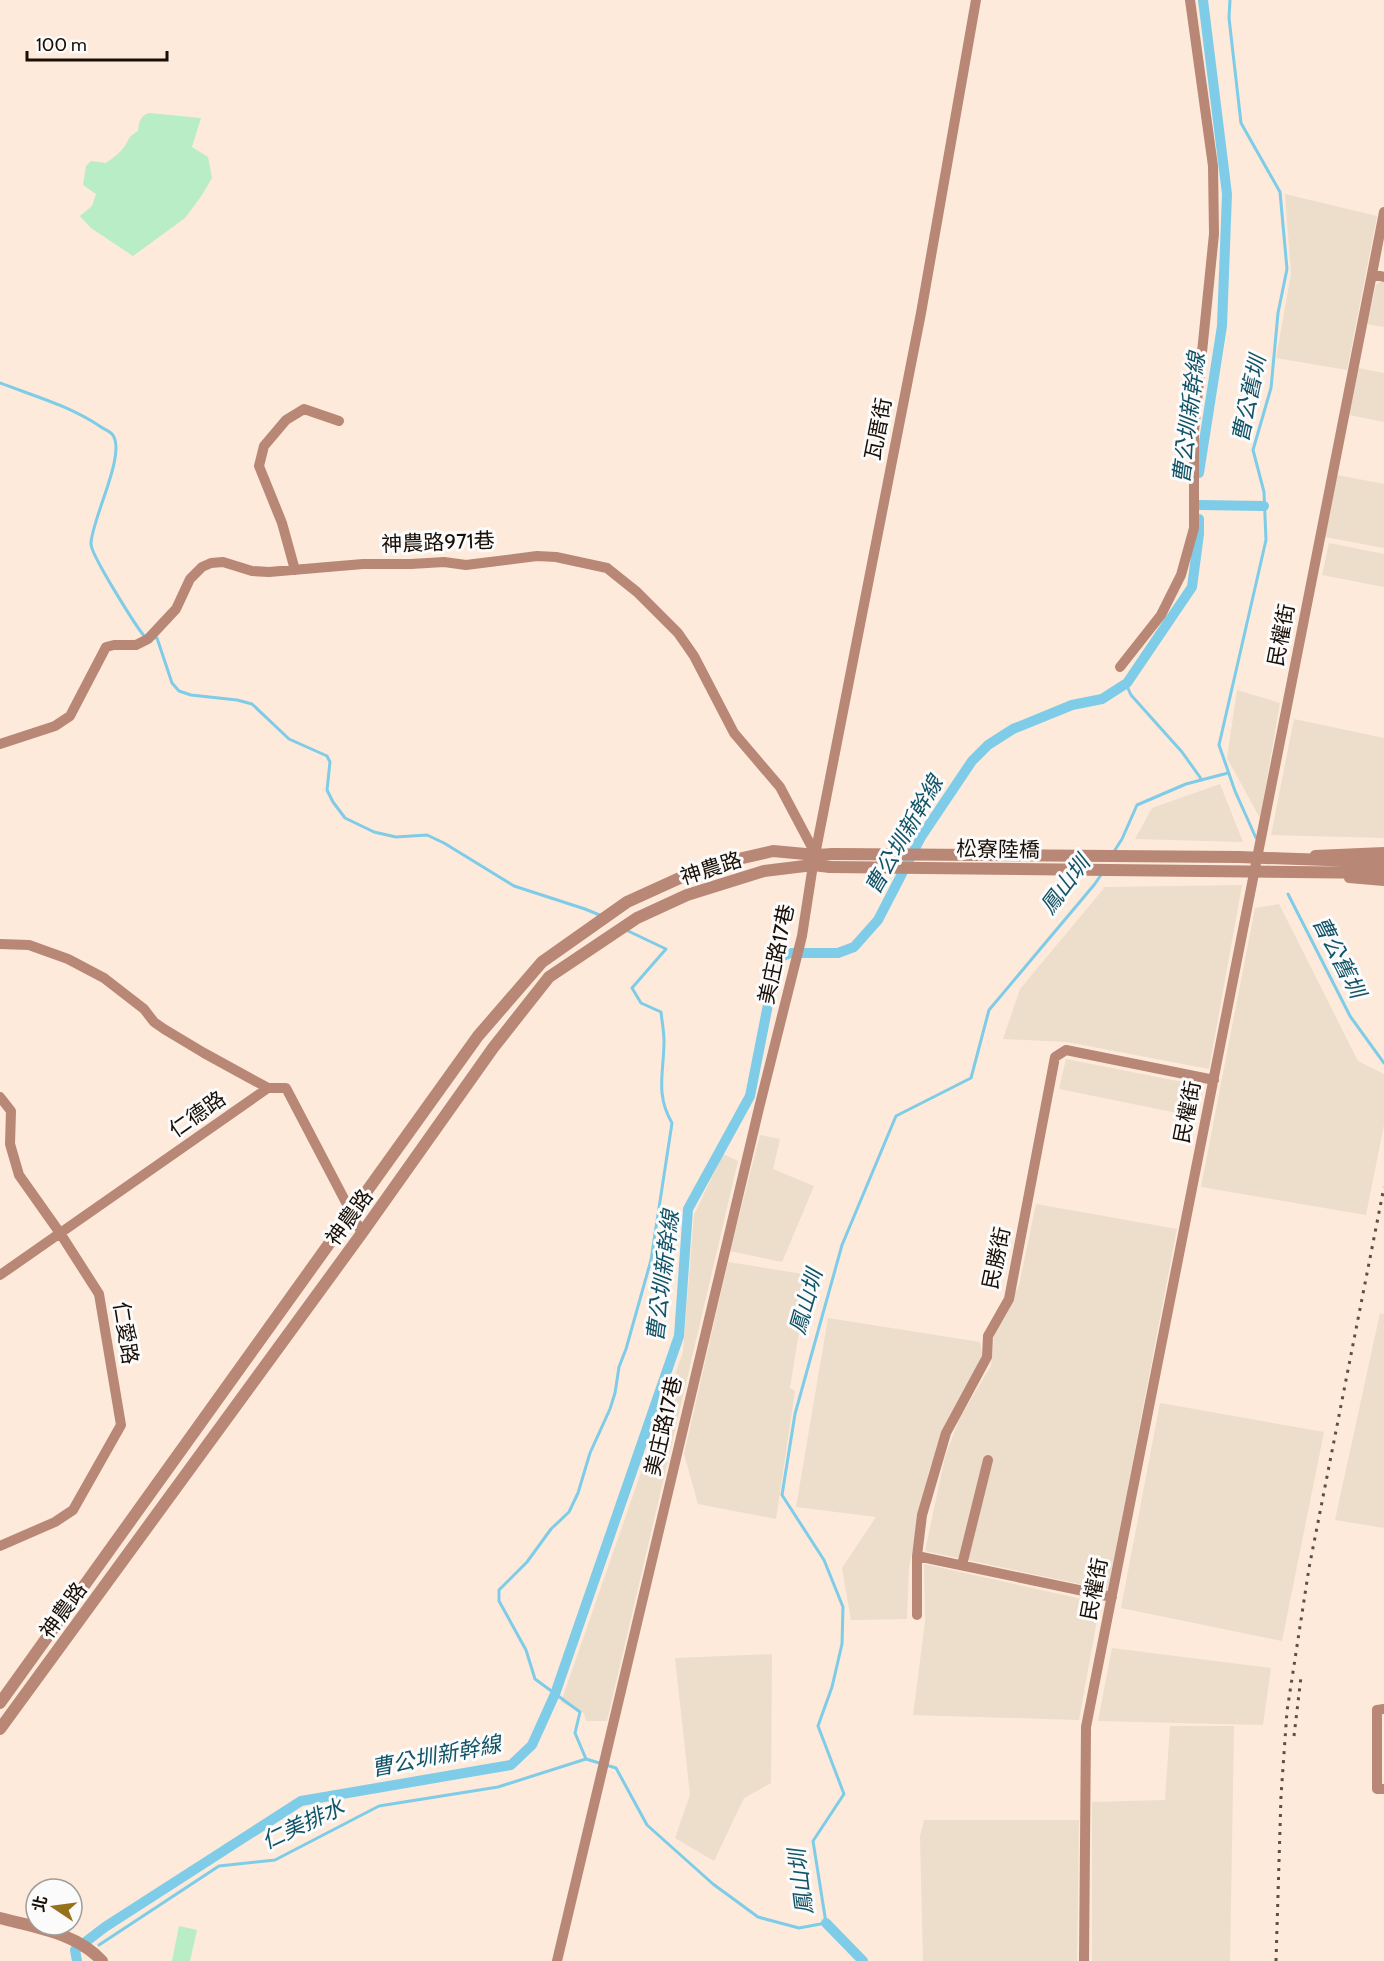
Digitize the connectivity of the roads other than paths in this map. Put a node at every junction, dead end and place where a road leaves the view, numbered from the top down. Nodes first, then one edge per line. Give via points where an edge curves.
1 (976, 0) edge
2 (1190, 0) edge
3 (1384, 212) edge
4 (1372, 274) junction
5 (1384, 277) edge
6 (339, 421) dead end
7 (295, 570) junction
8 (1120, 667) dead end
9 (0, 744) edge
10 (1384, 852) edge
11 (833, 854) joint
12 (1239, 857) junction
13 (815, 860) junction
14 (1384, 862) edge
15 (830, 867) joint
16 (1238, 870) junction
17 (1384, 873) edge
18 (1384, 880) edge
19 (0, 944) edge
20 (1214, 1080) junction
21 (268, 1088) junction
22 (0, 1097) edge
23 (352, 1214) junction
24 (60, 1233) junction
25 (362, 1233) junction
26 (0, 1275) edge
27 (988, 1460) dead end
28 (0, 1546) edge
29 (916, 1556) junction
30 (962, 1565) junction
31 (1112, 1597) junction
32 (917, 1615) dead end
33 (0, 1703) edge
34 (1380, 1710) edge
35 (0, 1729) edge
36 (1380, 1789) edge
37 (0, 1918) edge
38 (100, 1958) edge
39 (557, 1961) edge
40 (1084, 1961) edge

1 - 13 street, 瓦厝街 via 921,314
2 - 8 street via 1213,166 1214,234 1194,430 1194,528 1180,575 1161,615
3 - 4 street, 民權街
4 - 5 street
4 - 20 street, 民權街
6 - 7 street via 304,409 286,420 264,446 259,466 282,523
7 - 9 street, 神農路971巷 via 252,571 223,562 202,567 190,579 176,609 148,639 136,645 106,647 70,716 55,726
7 - 13 street, 神農路971巷 via 363,564 466,565 537,556 607,568 638,592 678,633 734,733 780,787
10 - 12 street, 松寮陸橋, bridge
11 - 12 street, 松寮陸橋, bridge
11 - 13 street, 神農路
12 - 14 street, 松寮陸橋, bridge
13 - 15 street, 神農路
13 - 23 street, 神農路 via 773,851 693,872 627,902 542,962 478,1036
13 - 25 street, 神農路 via 687,895 637,918 549,977 493,1048
13 - 39 street, 美庄路17巷 via 796,963
15 - 16 street, 松寮陸橋, bridge
16 - 17 street, 松寮陸橋, bridge
16 - 18 street, 松寮陸橋, bridge
19 - 21 street via 30,945 104,978 164,1029
20 - 29 street, 民勝街 via 1065,1050 1055,1057 1009,1299 988,1336 987,1357 946,1433 922,1515
20 - 31 street, 民權街
21 - 23 street via 286,1088
21 - 24 street, 仁德路
22 - 24 street, 仁愛路 via 11,1111 10,1144 19,1175
23 - 25 street
23 - 33 street, 神農路
24 - 26 street, 仁德路
24 - 28 street, 仁愛路 via 99,1294 121,1425 72,1510
25 - 35 street, 神農路
27 - 30 street
29 - 30 street
29 - 32 street, 民勝街
30 - 31 street
31 - 40 street, 民權街 via 1086,1727
34 - 36 street
37 - 38 street via 54,1932

